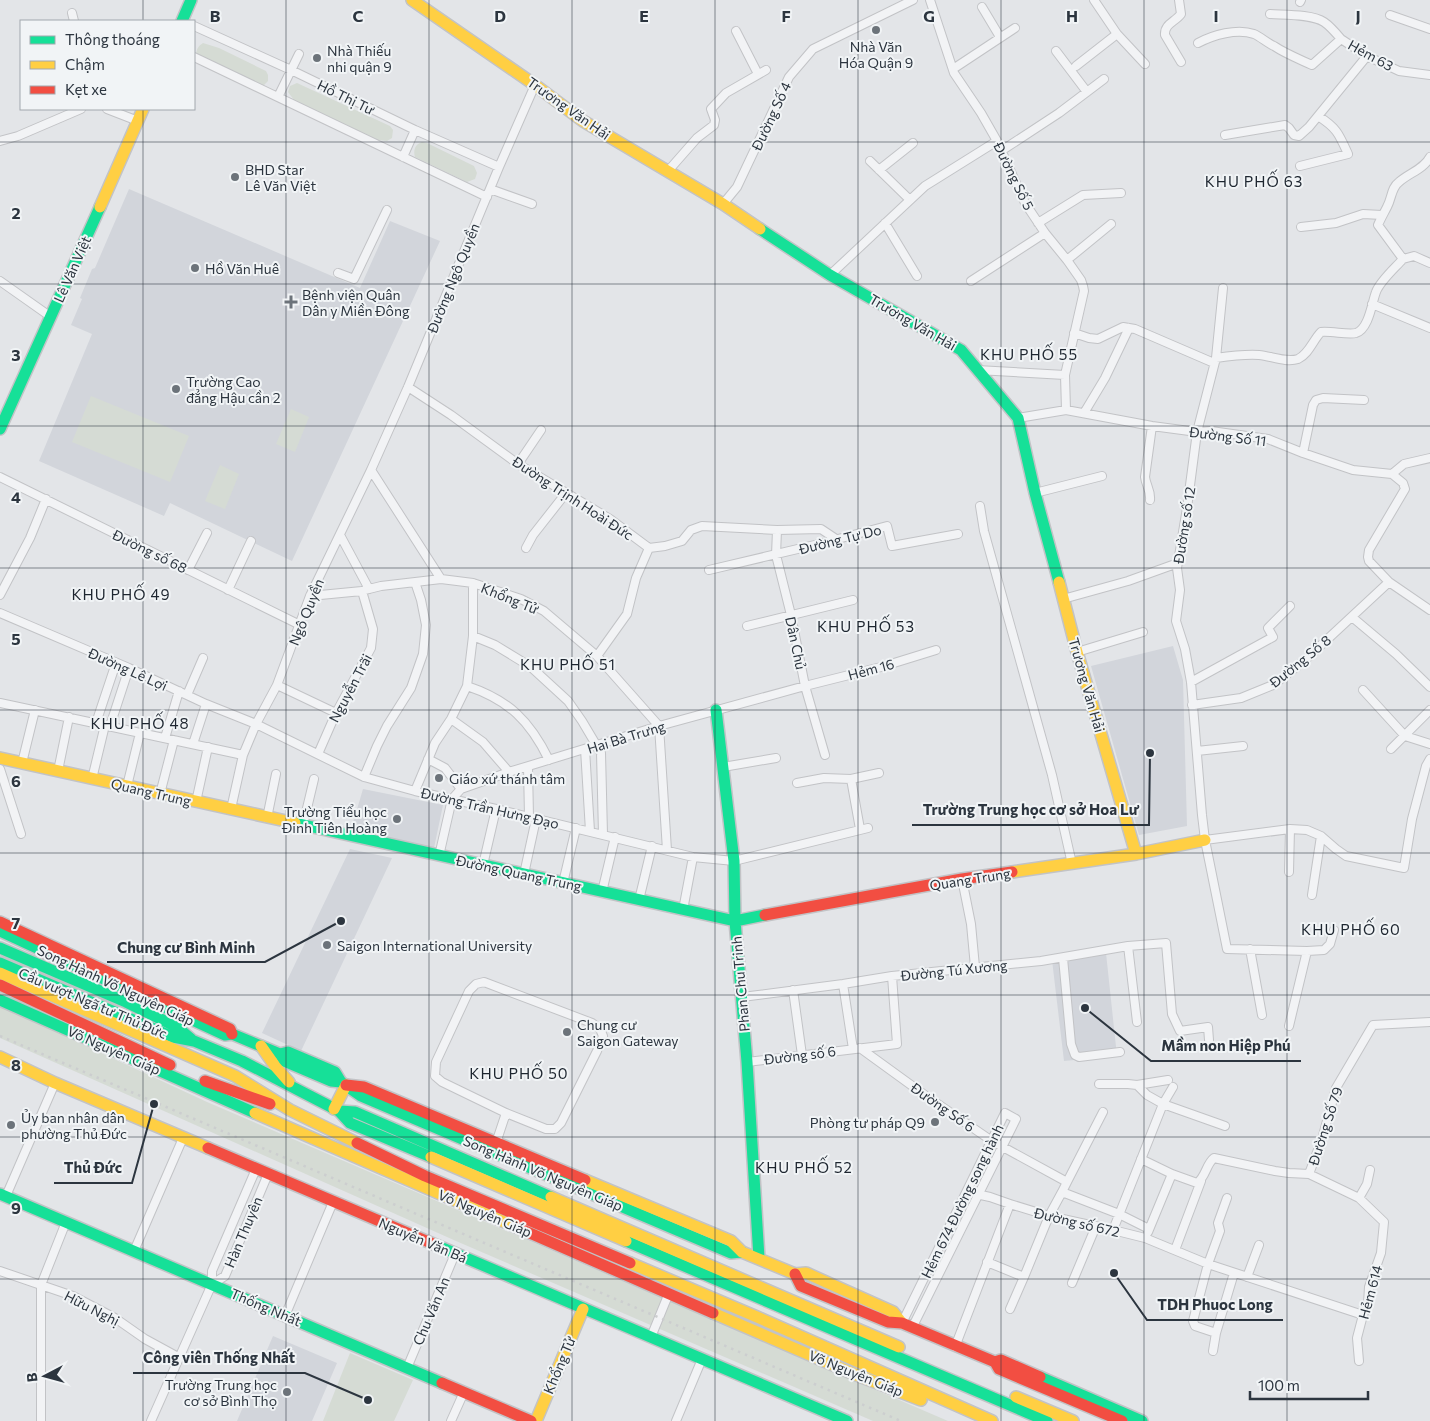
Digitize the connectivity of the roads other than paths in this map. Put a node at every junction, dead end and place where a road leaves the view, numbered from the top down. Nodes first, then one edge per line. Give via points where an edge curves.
1 (191, 0) edge
2 (412, 0) edge
3 (913, 0) edge
4 (930, 0) edge
5 (1094, 0) edge
6 (1179, 0) edge
7 (982, 7) dead end
8 (72, 13) dead end
9 (1270, 14) dead end
10 (1390, 15) dead end
11 (74, 20) edge
12 (183, 20) edge
13 (195, 26) edge
14 (1015, 28) dead end
15 (1430, 29) edge
16 (736, 31) dead end
17 (1117, 34) junction
18 (1000, 37) junction
19 (1341, 39) junction
20 (1198, 43) dead end
21 (1056, 50) dead end
22 (299, 54) dead end
23 (1367, 56) junction
24 (195, 58) edge
25 (1181, 62) dead end
26 (1145, 64) dead end
27 (1076, 66) dead end
28 (953, 69) junction
29 (291, 70) junction
30 (1430, 75) edge
31 (1104, 79) dead end
32 (535, 85) junction
33 (1087, 92) junction
34 (278, 97) junction
35 (79, 110) edge
36 (110, 110) edge
37 (143, 110) edge
38 (1318, 116) junction
39 (138, 121) junction
40 (415, 130) junction
41 (1225, 135) dead end
42 (997, 140) junction
43 (0, 141) edge
44 (913, 143) dead end
45 (1001, 151) junction
46 (403, 157) junction
47 (1430, 157) edge
48 (870, 161) dead end
49 (1300, 166) dead end
50 (499, 167) junction
51 (879, 170) junction
52 (668, 171) junction
53 (490, 188) junction
54 (1121, 193) dead end
55 (487, 197) junction
56 (910, 200) junction
57 (532, 204) dead end
58 (723, 204) junction
59 (387, 210) dead end
60 (1382, 215) junction
61 (885, 223) junction
62 (1038, 223) junction
63 (1110, 224) dead end
64 (1301, 227) dead end
65 (1045, 233) junction
66 (1403, 259) junction
67 (1067, 260) junction
68 (1430, 263) edge
69 (338, 273) dead end
70 (830, 275) junction
71 (917, 276) dead end
72 (0, 281) edge
73 (971, 281) dead end
74 (1223, 288) dead end
75 (1372, 304) junction
76 (51, 317) junction
77 (1129, 328) junction
78 (1430, 328) edge
79 (1074, 333) junction
80 (1215, 360) junction
81 (977, 370) junction
82 (1064, 375) junction
83 (408, 387) junction
84 (1364, 400) dead end
85 (1066, 410) junction
86 (1084, 413) junction
87 (1018, 418) junction
88 (1152, 426) junction
89 (0, 429) edge
90 (541, 430) dead end
91 (1198, 432) junction
92 (1303, 453) junction
93 (1430, 458) edge
94 (518, 464) junction
95 (371, 470) junction
96 (1392, 474) junction
97 (1102, 476) dead end
98 (0, 477) edge
99 (566, 492) junction
100 (1035, 493) junction
101 (46, 499) junction
102 (1150, 500) dead end
103 (980, 506) dead end
104 (777, 530) junction
105 (206, 533) dead end
106 (340, 534) junction
107 (958, 534) dead end
108 (836, 539) junction
109 (250, 541) dead end
110 (526, 548) dead end
111 (650, 548) junction
112 (776, 555) junction
113 (1178, 563) junction
114 (188, 570) junction
115 (709, 570) dead end
116 (441, 578) junction
117 (415, 582) junction
118 (1389, 582) junction
119 (472, 583) junction
120 (228, 590) junction
121 (365, 590) junction
122 (0, 595) edge
123 (310, 596) junction
124 (1063, 599) junction
125 (853, 600) dead end
126 (1290, 606) dead end
127 (1430, 610) edge
128 (0, 613) edge
129 (791, 615) junction
130 (1352, 617) junction
131 (300, 625) junction
132 (747, 626) dead end
133 (1143, 632) dead end
134 (473, 636) junction
135 (936, 650) dead end
136 (1077, 652) junction
137 (597, 656) junction
138 (203, 658) dead end
139 (116, 663) junction
140 (129, 668) junction
141 (1191, 682) junction
142 (277, 685) junction
143 (467, 686) junction
144 (805, 686) junction
145 (1430, 688) edge
146 (1363, 690) dead end
147 (179, 691) junction
148 (187, 695) junction
149 (206, 704) junction
150 (1192, 705) junction
151 (1, 706) edge
152 (35, 710) junction
153 (716, 710) junction
154 (1430, 710) edge
155 (336, 713) junction
156 (69, 718) junction
157 (450, 719) junction
158 (256, 724) junction
159 (104, 725) junction
160 (659, 726) junction
161 (140, 733) junction
162 (1405, 736) junction
163 (165, 738) junction
164 (174, 740) junction
165 (193, 744) junction
166 (1430, 744) edge
167 (596, 746) junction
168 (1243, 746) dead end
169 (208, 747) junction
170 (585, 749) junction
171 (1391, 749) dead end
172 (1197, 751) junction
173 (318, 754) junction
174 (242, 755) junction
175 (825, 755) dead end
176 (0, 758) edge
177 (776, 758) dead end
178 (428, 759) junction
179 (1430, 759) edge
180 (549, 760) junction
181 (22, 763) junction
182 (528, 766) junction
183 (723, 767) junction
184 (0, 769) edge
185 (58, 771) junction
186 (509, 772) junction
187 (879, 773) dead end
188 (276, 774) dead end
189 (364, 777) junction
190 (92, 779) junction
191 (314, 779) dead end
192 (851, 779) junction
193 (797, 783) dead end
194 (127, 786) junction
195 (462, 789) junction
196 (415, 791) junction
197 (160, 794) junction
198 (452, 799) junction
199 (196, 802) junction
200 (496, 809) junction
201 (231, 810) junction
202 (267, 818) junction
203 (533, 818) junction
204 (303, 825) junction
205 (576, 828) junction
206 (1290, 829) junction
207 (590, 831) junction
208 (21, 834) dead end
209 (603, 834) junction
210 (1321, 836) junction
211 (615, 837) junction
212 (1205, 840) junction
213 (652, 846) junction
214 (667, 850) junction
215 (1136, 854) junction
216 (438, 856) junction
217 (693, 857) junction
218 (734, 861) junction
219 (1072, 864) junction
220 (483, 865) junction
221 (1289, 872) dead end
222 (524, 874) junction
223 (962, 879) junction
224 (563, 883) junction
225 (602, 892) junction
226 (1312, 895) dead end
227 (639, 900) junction
228 (683, 910) junction
229 (735, 921) junction
230 (0, 922) edge
231 (1334, 930) dead end
232 (0, 931) edge
233 (1128, 946) junction
234 (0, 948) edge
235 (1250, 949) junction
236 (1307, 951) junction
237 (1063, 958) junction
238 (0, 963) edge
239 (975, 967) junction
240 (0, 973) edge
241 (892, 976) junction
242 (843, 984) junction
243 (0, 985) edge
244 (793, 990) junction
245 (742, 996) junction
246 (0, 1000) edge
247 (1262, 1015) dead end
248 (1137, 1022) dead end
249 (1430, 1022) edge
250 (1289, 1026) dead end
251 (232, 1034) junction
252 (1210, 1040) dead end
253 (191, 1041) junction
254 (261, 1046) junction
255 (857, 1049) junction
256 (1120, 1052) dead end
257 (183, 1053) joint
258 (802, 1055) junction
259 (0, 1057) edge
260 (747, 1062) junction
261 (1168, 1080) dead end
262 (55, 1083) junction
263 (344, 1083) junction
264 (1099, 1084) dead end
265 (1137, 1085) junction
266 (292, 1086) junction
267 (1173, 1087) dead end
268 (1163, 1104) junction
269 (290, 1110) junction
270 (336, 1110) junction
271 (1103, 1112) dead end
272 (506, 1113) junction
273 (1225, 1126) dead end
274 (183, 1138) junction
275 (992, 1141) junction
276 (496, 1143) junction
277 (1002, 1147) junction
278 (1141, 1159) junction
279 (256, 1169) junction
280 (1370, 1170) dead end
281 (268, 1174) junction
282 (1172, 1174) junction
283 (1309, 1174) junction
284 (425, 1176) junction
285 (410, 1181) junction
286 (1201, 1181) junction
287 (1067, 1182) junction
288 (967, 1191) junction
289 (1062, 1192) junction
290 (979, 1194) junction
291 (3, 1195) edge
292 (472, 1196) junction
293 (1227, 1198) dead end
294 (1359, 1198) junction
295 (333, 1202) junction
296 (1010, 1204) junction
297 (481, 1211) junction
298 (1119, 1214) junction
299 (1049, 1216) junction
300 (66, 1222) junction
301 (1096, 1226) junction
302 (1150, 1229) junction
303 (1113, 1230) junction
304 (1145, 1238) junction
305 (1259, 1245) dead end
306 (1175, 1250) junction
307 (134, 1251) junction
308 (742, 1252) junction
309 (455, 1254) junction
310 (760, 1258) junction
311 (987, 1262) junction
312 (1208, 1264) junction
313 (0, 1271) edge
314 (1234, 1273) junction
315 (1024, 1277) junction
316 (1247, 1277) junction
317 (1072, 1283) dead end
318 (212, 1284) junction
319 (40, 1285) junction
320 (669, 1293) junction
321 (583, 1308) junction
322 (1010, 1310) dead end
323 (1363, 1315) junction
324 (285, 1316) junction
325 (907, 1326) junction
326 (1216, 1333) junction
327 (651, 1337) junction
328 (955, 1346) junction
329 (1212, 1351) dead end
330 (178, 1357) junction
331 (702, 1359) junction
332 (1359, 1361) dead end
333 (995, 1362) junction
334 (406, 1368) junction
335 (877, 1371) junction
336 (854, 1374) junction
337 (922, 1391) junction
338 (464, 1392) junction
339 (934, 1405) junction
340 (827, 1417) edge
341 (41, 1421) edge
342 (151, 1421) edge
343 (451, 1421) edge
344 (531, 1421) edge
345 (536, 1421) edge
346 (676, 1421) edge
347 (847, 1421) edge
348 (971, 1421) edge
349 (992, 1421) edge
350 (1048, 1421) edge
351 (1073, 1421) edge
352 (1122, 1421) edge
353 (1142, 1421) edge

1 - 12 main road
2 - 32 main road, Trương Văn Hải
3 - 58 street, Đường Số 4 via 813,49 789,77 737,187
4 - 28 street, Đường Số 5
5 - 17 street
6 - 25 street via 1181,14 1167,26 1165,35
7 - 18 street
8 - 11 street
9 - 19 street via 1320,20
10 - 15 street
13 - 29 street, Hồ Thị Tư
14 - 18 street
16 - 52 street via 762,72 726,93 711,108 714,125 697,138
17 - 26 street
17 - 27 street
18 - 28 street
19 - 20 street, Hẻm 63 via 1312,64 1292,57 1249,33 1209,37
19 - 23 street, Hẻm 63
21 - 33 street
22 - 29 street
23 - 30 street, Hẻm 63 via 1399,71
23 - 38 street
24 - 34 street
28 - 42 street, Đường Số 5
29 - 34 street
29 - 40 street, Hồ Thị Tư
31 - 33 street
32 - 50 street, Đường Ngô Quyền
32 - 52 main road, Trương Văn Hải via 583,120
33 - 45 street
34 - 46 street
35 - 43 street
36 - 39 street
37 - 39 main road, Lê Văn Việt
38 - 41 street via 1298,136 1285,125
38 - 49 street via 1340,135 1348,154
39 - 76 main road, Lê Văn Việt
40 - 46 street
40 - 50 street, Hồ Thị Tư
42 - 45 street, Đường Số 5
42 - 56 street via 925,186
44 - 51 street
45 - 62 street, Đường Số 5 via 1022,198
46 - 55 street
47 - 60 street via 1393,188
48 - 51 street
50 - 53 street, Đường Ngô Quyền
51 - 56 street
52 - 58 main road, Trương Văn Hải
53 - 55 street, Đường Ngô Quyền
53 - 57 street
54 - 62 street via 1083,195
55 - 83 street, Đường Ngô Quyền
56 - 61 street
58 - 70 main road, Trương Văn Hải
59 - 69 street via 354,280
60 - 64 street via 1363,214 1336,223
60 - 66 street via 1378,225
61 - 70 street
61 - 71 street
62 - 65 street, Đường Số 5
63 - 67 street
65 - 67 street, Đường Số 5
65 - 73 street
66 - 68 street via 1414,256
66 - 75 street via 1377,289
67 - 79 street, Đường Số 5 via 1084,291
70 - 81 main road, Trương Văn Hải via 961,350
72 - 76 street
74 - 80 street, Đường số 12
75 - 78 street
75 - 80 street via 1370,315 1357,333 1321,332 1298,359 1239,355
76 - 89 main road, Lê Văn Việt
77 - 79 street via 1123,327 1098,338
77 - 80 street
77 - 86 street
79 - 82 street, Đường Số 5
80 - 91 street, Đường số 12
81 - 82 street
81 - 87 main road, Trương Văn Hải
82 - 85 street, Đường Số 5
83 - 94 street, Đường Trịnh Hoài Đức
83 - 95 street, Đường Ngô Quyền
84 - 92 street via 1316,400
85 - 86 street, Đường Số 11
85 - 87 street, Đường Số 11
86 - 88 street, Đường Số 11
87 - 100 main road, Trương Văn Hải
88 - 91 street, Đường Số 11
88 - 102 street via 1145,477
90 - 94 street
91 - 92 street, Đường Số 11 via 1268,439
91 - 113 street, Đường số 12
92 - 96 street, Đường Số 11 via 1353,470
93 - 96 street via 1404,464
94 - 99 street, Đường Trịnh Hoài Đức
95 - 106 street, Ngô Quyền
95 - 116 street
96 - 118 street via 1405,489 1368,556
97 - 100 street
98 - 101 street, Đường số 68
99 - 110 street
99 - 111 street, Đường Trịnh Hoài Đức
100 - 124 main road, Trương Văn Hải
101 - 114 street, Đường số 68
101 - 122 street
103 - 219 street via 984,531 1052,775
104 - 108 street via 821,528
104 - 111 street via 702,526 691,530 682,541
104 - 112 street, Dân Chủ
105 - 114 street
106 - 121 street, Nguyễn Trãi
106 - 123 street, Ngô Quyền
107 - 108 street, Đường Tự Do via 892,546 887,526
108 - 112 street, Đường Tự Do
109 - 120 street
111 - 137 street via 636,578 627,614
112 - 115 street, Đường Tự Do
112 - 129 street, Dân Chủ
113 - 124 street
113 - 141 street, Đường số 12 via 1180,590 1176,621
114 - 120 street, Đường số 68
116 - 117 street, Khổng Tử
116 - 119 street, Khổng Tử
117 - 121 street, Khổng Tử
117 - 189 street via 426,625 423,654 411,688 376,746
118 - 127 street
118 - 130 street, Đường Số 8
119 - 134 street
119 - 137 street, Khổng Tử via 521,599 544,611
120 - 131 street, Đường số 68
121 - 123 street, Khổng Tử
121 - 155 street, Nguyễn Trãi via 373,629 371,648
123 - 131 street, Ngô Quyền
124 - 136 main road, Trương Văn Hải
125 - 129 street
126 - 141 street via 1268,628 1273,637
128 - 139 street, Đường Lê Lợi
129 - 132 street
129 - 144 street, Dân Chủ
130 - 145 street
130 - 150 street, Đường Số 8 via 1273,686 1241,698
131 - 142 street, Ngô Quyền
133 - 136 street
134 - 143 street
134 - 167 street via 495,644 550,683 568,701
135 - 144 street, Hẻm 16
136 - 215 main road, Trương Văn Hải
137 - 160 street, Khổng Tử
138 - 148 street
139 - 140 street, Đường Lê Lợi
139 - 159 street
140 - 147 street, Đường Lê Lợi
140 - 159 street
141 - 150 street, Đường số 12
142 - 155 street
142 - 158 street, Ngô Quyền
143 - 157 street
143 - 180 street via 496,698 512,709 542,745
144 - 153 street, Hai Bà Trưng
144 - 175 street, Dân Chủ
146 - 162 street
147 - 148 street, Đường Lê Lợi
147 - 163 street
148 - 149 street, Đường Lê Lợi
149 - 158 street, Đường Lê Lợi
149 - 165 street
150 - 172 street, Đường số 12
151 - 152 street
152 - 156 street
152 - 181 street
153 - 160 street, Hai Bà Trưng
153 - 183 main road, Phan Chu Trinh
154 - 162 street
155 - 173 street, Nguyễn Trãi
156 - 159 street
156 - 185 street
157 - 178 street
157 - 186 street via 484,742
158 - 173 street, Đường Trần Hưng Đạo
158 - 174 street, Ngô Quyền
159 - 161 street
159 - 190 street
160 - 167 street, Hai Bà Trưng
160 - 214 street
161 - 163 street
161 - 194 street
162 - 166 street
162 - 171 street
163 - 164 street
164 - 165 street
164 - 197 street
165 - 169 street
167 - 170 street, Hai Bà Trưng
167 - 209 street via 601,753
168 - 172 street
169 - 174 street
169 - 199 street
170 - 180 street, Hai Bà Trưng
170 - 207 street
172 - 212 street, Đường số 12
173 - 189 street, Đường Trần Hưng Đạo
174 - 201 street, Ngô Quyền
176 - 181 main road, Quang Trung
177 - 183 street
178 - 195 street via 445,768
178 - 196 street
179 - 210 street via 1412,819 1404,868 1346,856
180 - 182 street, Hai Bà Trưng
181 - 185 main road, Quang Trung
182 - 186 street, Hai Bà Trưng
182 - 203 street
183 - 218 main road, Phan Chu Trinh
184 - 208 street
185 - 190 main road, Quang Trung
186 - 195 street, Hai Bà Trưng
187 - 192 street
188 - 202 street
189 - 196 street, Đường Trần Hưng Đạo
190 - 194 main road, Quang Trung
191 - 204 street
192 - 193 street via 824,778
192 - 218 street, Đường Trần Hưng Đạo via 864,829
194 - 197 main road, Quang Trung
195 - 198 street, Hai Bà Trưng
196 - 198 street, Đường Trần Hưng Đạo
197 - 199 main road, Quang Trung
198 - 200 street, Đường Trần Hưng Đạo
198 - 216 street
199 - 201 main road, Quang Trung
200 - 203 street, Đường Trần Hưng Đạo
200 - 220 street
201 - 202 main road, Quang Trung
202 - 204 main road, Quang Trung
203 - 205 street, Đường Trần Hưng Đạo
203 - 222 street
204 - 216 main road, Đường Quang Trung
205 - 207 street, Đường Trần Hưng Đạo
205 - 224 street
206 - 210 street via 1307,830
206 - 212 street
206 - 221 street
207 - 209 street, Đường Trần Hưng Đạo
209 - 211 street, Đường Trần Hưng Đạo
210 - 226 street
211 - 213 street, Đường Trần Hưng Đạo
211 - 225 street
212 - 215 main road, Quang Trung
212 - 235 street, Đường số 12 via 1227,949
213 - 214 street, Đường Trần Hưng Đạo
213 - 227 street
214 - 217 street, Đường Trần Hưng Đạo
215 - 219 main road, Quang Trung
216 - 220 main road, Đường Quang Trung
217 - 218 street, Đường Trần Hưng Đạo
217 - 228 street
218 - 229 main road, Phan Chu Trinh
219 - 223 main road, Quang Trung
220 - 222 main road, Đường Quang Trung
222 - 224 main road, Đường Quang Trung
223 - 229 main road, Quang Trung
223 - 239 street
224 - 225 main road, Đường Quang Trung
225 - 227 main road, Đường Quang Trung
227 - 228 main road, Đường Quang Trung
228 - 229 main road, Đường Quang Trung
229 - 245 main road, Phan Chu Trinh
230 - 251 main road, Song Hành Võ Nguyên Giáp via 230,1029
231 - 236 street via 1330,944 1324,950
232 - 251 main road, Song Hành Võ Nguyên Giáp via 225,1035
233 - 237 street, Đường Tú Xương
233 - 248 street
233 - 252 street, Đường Tú Xương via 1166,943 1172,1014 1180,1030 1208,1027
234 - 253 main road via 126,1002 177,1027
235 - 236 street
235 - 247 street
236 - 250 street
237 - 239 street, Đường Tú Xương
237 - 256 street via 1071,1044 1075,1055
238 - 253 main road, Cầu vượt Ngã tư Thủ Đức via 173,1037
239 - 241 street, Đường Tú Xương
240 - 257 main road, Cầu vượt Ngã tư Thủ Đức
241 - 242 street, Đường Tú Xương
241 - 255 street, Đường số 6 via 897,1044
242 - 244 street, Đường Tú Xương
242 - 255 street, Đường Số 6
243 - 269 main road, Võ Nguyên Giáp via 206,1082
244 - 245 street, Đường Tú Xương
244 - 258 street
245 - 260 main road, Phan Chu Trinh
246 - 285 main road, Võ Nguyên Giáp
249 - 283 street, Đường Số 79 via 1373,1024 1336,1088
251 - 254 main road, Song Hành Võ Nguyên Giáp
253 - 266 main road
254 - 263 main road, Song Hành Võ Nguyên Giáp via 280,1054 288,1052 336,1072
254 - 266 main road
255 - 258 street, Đường số 6
255 - 275 street, Đường Số 6
257 - 269 main road, Võ Nguyên Giáp via 236,1076
258 - 260 street, Đường số 6
259 - 262 main road, Nguyễn Văn Bá
260 - 310 main road, Phan Chu Trinh
261 - 265 street
262 - 274 main road, Nguyễn Văn Bá
262 - 291 street
263 - 270 main road
263 - 276 main road, Song Hành Võ Nguyên Giáp via 364,1087
263 - 308 main road, Song Hành Võ Nguyên Giáp via 361,1096 704,1242 731,1253
264 - 265 street
265 - 268 street
266 - 270 main road
267 - 268 street
268 - 273 street
268 - 278 street
269 - 284 main road, Võ Nguyên Giáp
270 - 350 main road via 350,1122
270 - 351 main road via 355,1112
271 - 287 street
272 - 272 street via 555,1129 561,1123 603,1036 600,1029 592,1024 484,982 469,991 436,1062 434,1076
272 - 276 street
274 - 279 main road, Nguyễn Văn Bá
274 - 307 street
275 - 277 street, Đường Số 6
275 - 277 street, Hẻm 674 Đường song hành via 1005,1113 1016,1119
275 - 288 street, Hẻm 674 Đường song hành
276 - 308 main road, Song Hành Võ Nguyên Giáp via 731,1241
277 - 287 street, Đường Số 6
277 - 290 street, Hẻm 674 Đường song hành
278 - 282 street
278 - 298 street
279 - 281 main road, Nguyễn Văn Bá
279 - 318 street, Hàn Thuyên via 212,1271
280 - 294 street
281 - 295 main road, Nguyễn Văn Bá
281 - 318 street, Hàn Thuyên via 224,1276
282 - 286 street via 1197,1183
282 - 302 street
283 - 286 street via 1289,1174 1214,1158
283 - 294 street
284 - 285 main road
284 - 292 main road, Võ Nguyên Giáp
285 - 297 main road, Võ Nguyên Giáp
286 - 306 street
287 - 289 street
288 - 290 street, Đường số 672
288 - 325 street, Hẻm 674 Đường song hành
289 - 298 street
289 - 299 street
290 - 296 street, Đường số 672
290 - 325 street, Hẻm 674 Đường song hành
291 - 300 main road, Thống Nhất
292 - 297 main road
292 - 335 main road, Võ Nguyên Giáp via 757,1316
293 - 312 street
294 - 323 street, Hẻm 614 via 1384,1222 1381,1253
295 - 309 main road, Nguyễn Văn Bá
295 - 324 street
296 - 299 street, Đường số 672
296 - 311 street
297 - 320 main road, Võ Nguyên Giáp
298 - 302 street
298 - 303 street
299 - 301 street, Đường số 672
299 - 315 street
300 - 307 main road, Thống Nhất
300 - 319 street
301 - 303 street, Đường số 672
301 - 317 street
302 - 304 street
303 - 304 street, Đường số 672
304 - 306 street, Đường số 672
305 - 316 street
306 - 312 street, Đường số 672
307 - 318 main road, Thống Nhất
308 - 310 main road, Song Hành Võ Nguyên Giáp
309 - 321 main road, Nguyễn Văn Bá
309 - 334 street, Chu Văn An
310 - 325 main road, Song Hành Võ Nguyên Giáp via 795,1274 806,1273 893,1312
311 - 315 street
311 - 328 street
312 - 314 street, Đường số 672
312 - 326 street via 1193,1321 1195,1326
313 - 319 street, Hữu Nghị
314 - 316 street, Đường số 672
314 - 326 street
315 - 322 street
316 - 323 street, Đường số 672
318 - 324 main road, Thống Nhất
318 - 330 street, Hàn Thuyên
319 - 330 street, Hữu Nghị via 73,1296
319 - 341 street
320 - 327 street
320 - 336 main road, Võ Nguyên Giáp
321 - 327 main road, Nguyễn Văn Bá
321 - 345 main road, Khổng Tử
323 - 332 street, Hẻm 614 via 1357,1338
324 - 334 main road, Thống Nhất
325 - 328 main road, Song Hành Võ Nguyên Giáp
326 - 329 street
327 - 331 main road, Nguyễn Văn Bá
328 - 333 main road, Song Hành Võ Nguyên Giáp
330 - 342 street, Hàn Thuyên
331 - 340 main road, Nguyễn Văn Bá
331 - 346 street
333 - 352 main road, Song Hành Võ Nguyên Giáp via 999,1369
333 - 353 main road, Song Hành Võ Nguyên Giáp via 1001,1360
334 - 338 main road, Thống Nhất
335 - 336 main road
335 - 337 main road, Võ Nguyên Giáp
336 - 339 main road, Võ Nguyên Giáp
337 - 339 main road
337 - 349 main road, Võ Nguyên Giáp
338 - 343 street
338 - 344 main road, Thống Nhất
339 - 348 main road, Võ Nguyên Giáp
340 - 347 main road, Nguyễn Văn Bá

